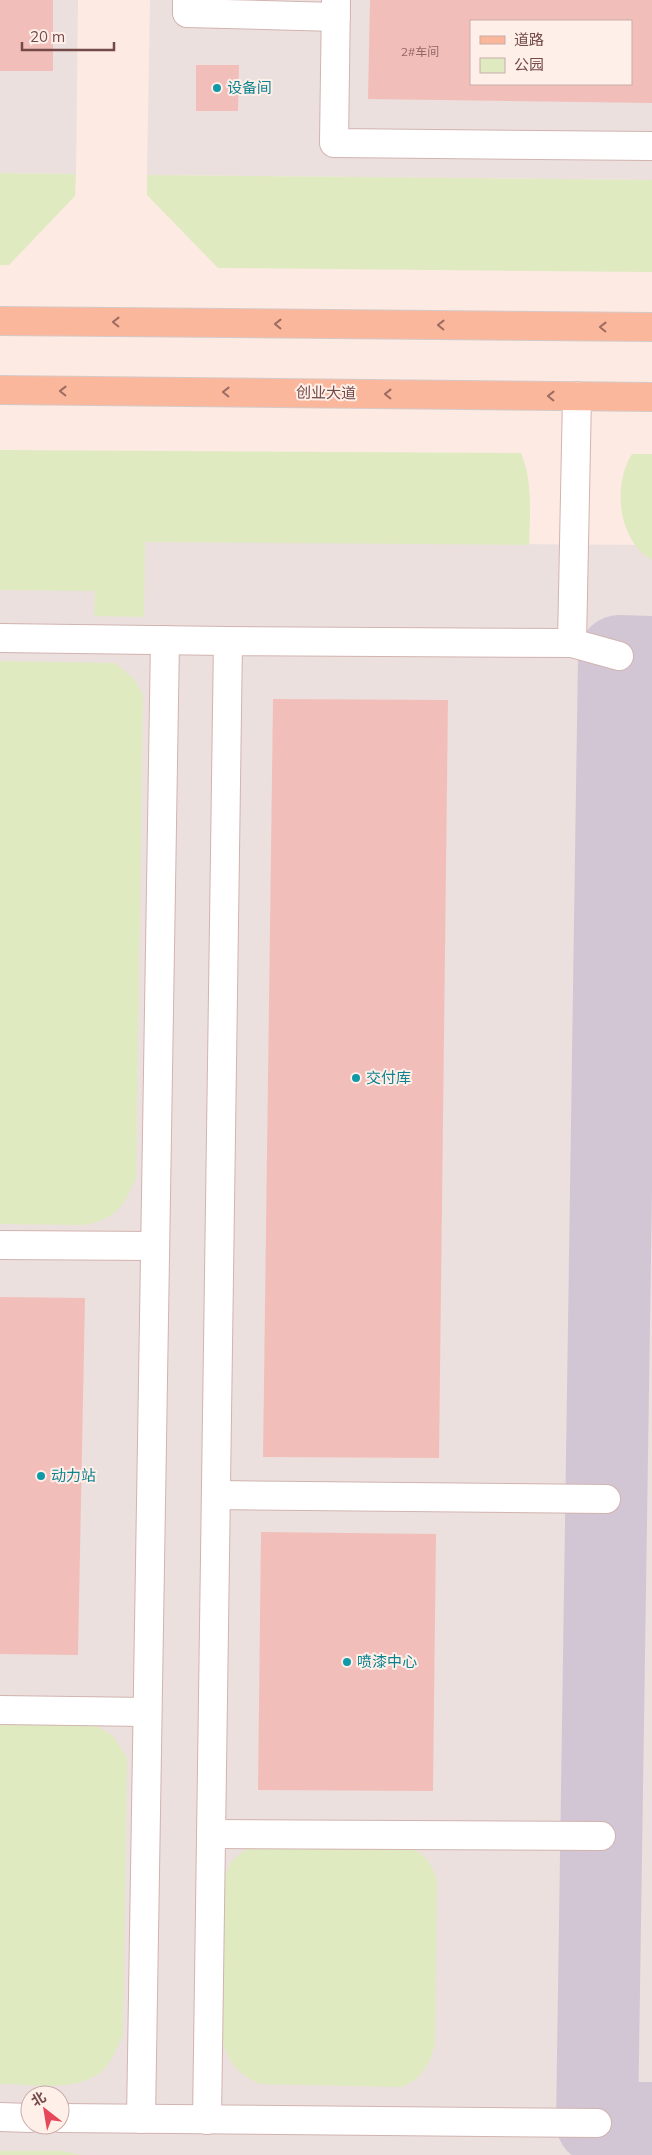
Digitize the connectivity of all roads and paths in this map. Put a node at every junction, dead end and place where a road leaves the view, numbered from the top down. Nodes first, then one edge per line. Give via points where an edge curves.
1 (187, 0) edge
2 (336, 9) edge
3 (652, 146) edge
4 (0, 321) edge
5 (652, 327) edge
6 (0, 390) edge
7 (577, 396) junction
8 (652, 397) edge
9 (0, 638) edge
10 (164, 640) junction
11 (228, 641) junction
12 (572, 643) junction
13 (619, 656) dead end
14 (0, 1245) edge
15 (155, 1246) junction
16 (216, 1495) junction
17 (606, 1499) dead end
18 (0, 1710) edge
19 (147, 1712) junction
20 (211, 1834) junction
21 (601, 1836) dead end
22 (0, 2117) edge
23 (20, 2118) edge
24 (70, 2118) edge
25 (141, 2119) junction
26 (207, 2120) junction
27 (597, 2123) dead end

1 - 2 lane via 187,13
2 - 3 lane via 334,143
5 -> 4 main road
7 -> 6 main road, 创业大道
7 - 8 main road, 创业大道
7 - 12 lane
9 - 10 lane
10 - 11 lane
10 - 15 lane
11 - 12 lane
11 - 16 lane
12 - 13 lane
14 - 15 lane
15 - 19 lane
16 - 17 lane
16 - 20 lane
18 - 19 lane
19 - 25 lane
20 - 21 lane
20 - 26 lane
22 - 23 lane
24 - 25 lane
25 - 26 lane
26 - 27 lane

